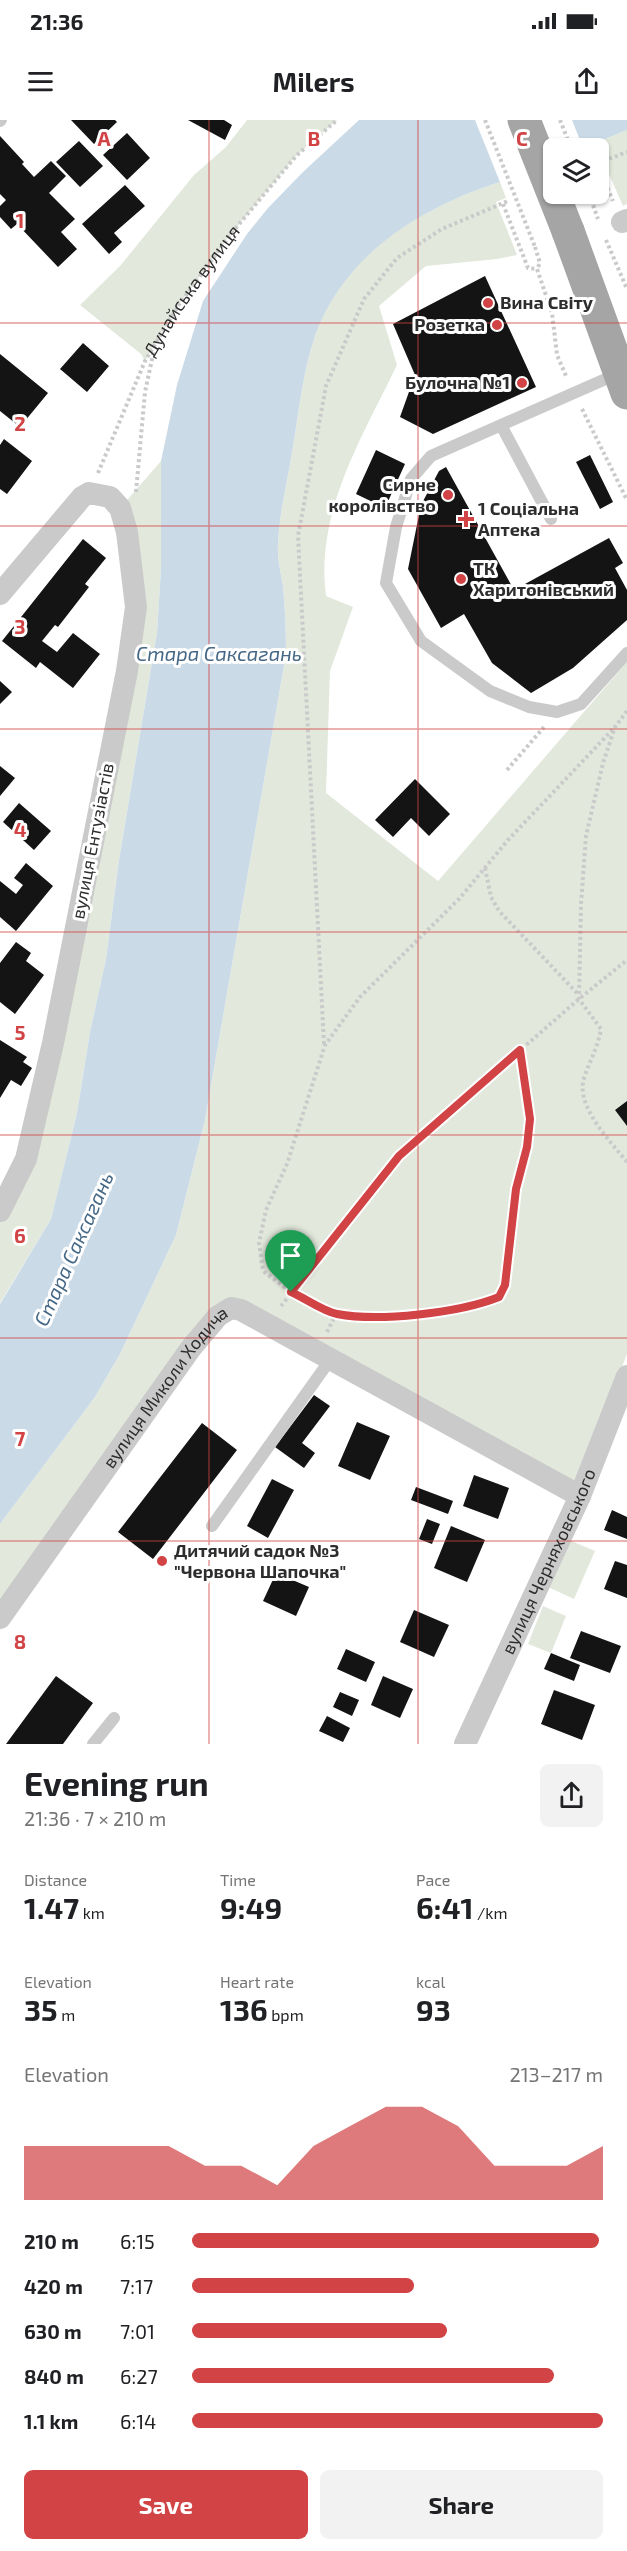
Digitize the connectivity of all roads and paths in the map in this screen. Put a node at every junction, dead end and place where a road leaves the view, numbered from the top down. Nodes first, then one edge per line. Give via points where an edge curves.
1 (337, 120) edge
2 (485, 120) edge
3 (524, 120) edge
4 (560, 120) edge
5 (567, 138) edge
6 (627, 152) edge
7 (609, 159) edge
8 (609, 199) edge
9 (508, 201) dead end
10 (503, 204) junction
11 (593, 204) edge
12 (598, 217) dead end
13 (617, 224) edge
14 (523, 252) dead end
15 (537, 269) dead end
16 (626, 281) edge
17 (627, 289) edge
18 (154, 346) junction
19 (624, 378) edge
20 (501, 425) junction
21 (86, 495) junction
22 (136, 495) dead end
23 (551, 519) dead end
24 (0, 594) edge
25 (627, 653) edge
26 (627, 711) edge
27 (557, 712) junction
28 (615, 727) junction
29 (507, 770) dead end
30 (485, 868) junction
31 (627, 960) edge
32 (579, 997) junction
33 (324, 1045) junction
34 (520, 1050) junction
35 (627, 1162) edge
36 (0, 1211) edge
37 (291, 1292) junction
38 (268, 1325) junction
39 (330, 1360) junction
40 (627, 1376) edge
41 (580, 1496) junction
42 (212, 1526) dead end
43 (0, 1618) edge
44 (114, 1718) dead end
45 (93, 1744) edge
46 (465, 1744) edge

1 - 18 path, Дунайська вулиця via 296,156 230,235
2 - 15 path, bridge via 536,247 540,263
3 - 19 main road, bridge
4 - 5 path
6 - 7 path
8 - 13 path
9 - 10 path
10 - 14 path
10 - 33 path via 442,229 396,258 364,299 326,386 298,536
11 - 12 path
13 - 16 path
16 - 17 path
18 - 21 path, Дунайська вулиця
18 - 22 path via 145,392
19 - 20 lane
20 - 23 lane
20 - 27 lane via 430,456 411,479 396,527 386,583 421,641 490,691 529,707
21 - 24 street
21 - 36 street, вулиця Ентузіастів via 110,497 120,508 127,532 136,607 127,671 53,1043 26,1159
25 - 27 lane via 581,704
26 - 28 path
27 - 29 path
28 - 30 path
28 - 32 path via 586,836
30 - 32 path via 491,897 499,911
30 - 33 path via 360,997
31 - 32 path
32 - 34 path
32 - 35 path via 601,1029 598,1047 583,1080 588,1112
33 - 37 path via 287,1164 266,1210 259,1243 264,1271
34 - 37 path via 399,1156
34 - 37 path via 530,1119 516,1189 505,1285 499,1297 482,1304 393,1317 336,1314
37 - 38 path
38 - 39 street, вулиця Миколи Ходича
38 - 43 street, вулиця Миколи Ходича via 237,1309 231,1308 218,1316 191,1348
39 - 41 street, вулиця Миколи Ходича
39 - 42 lane
40 - 41 street, вулиця Черняховського
41 - 46 street, вулиця Черняховського
44 - 45 lane

